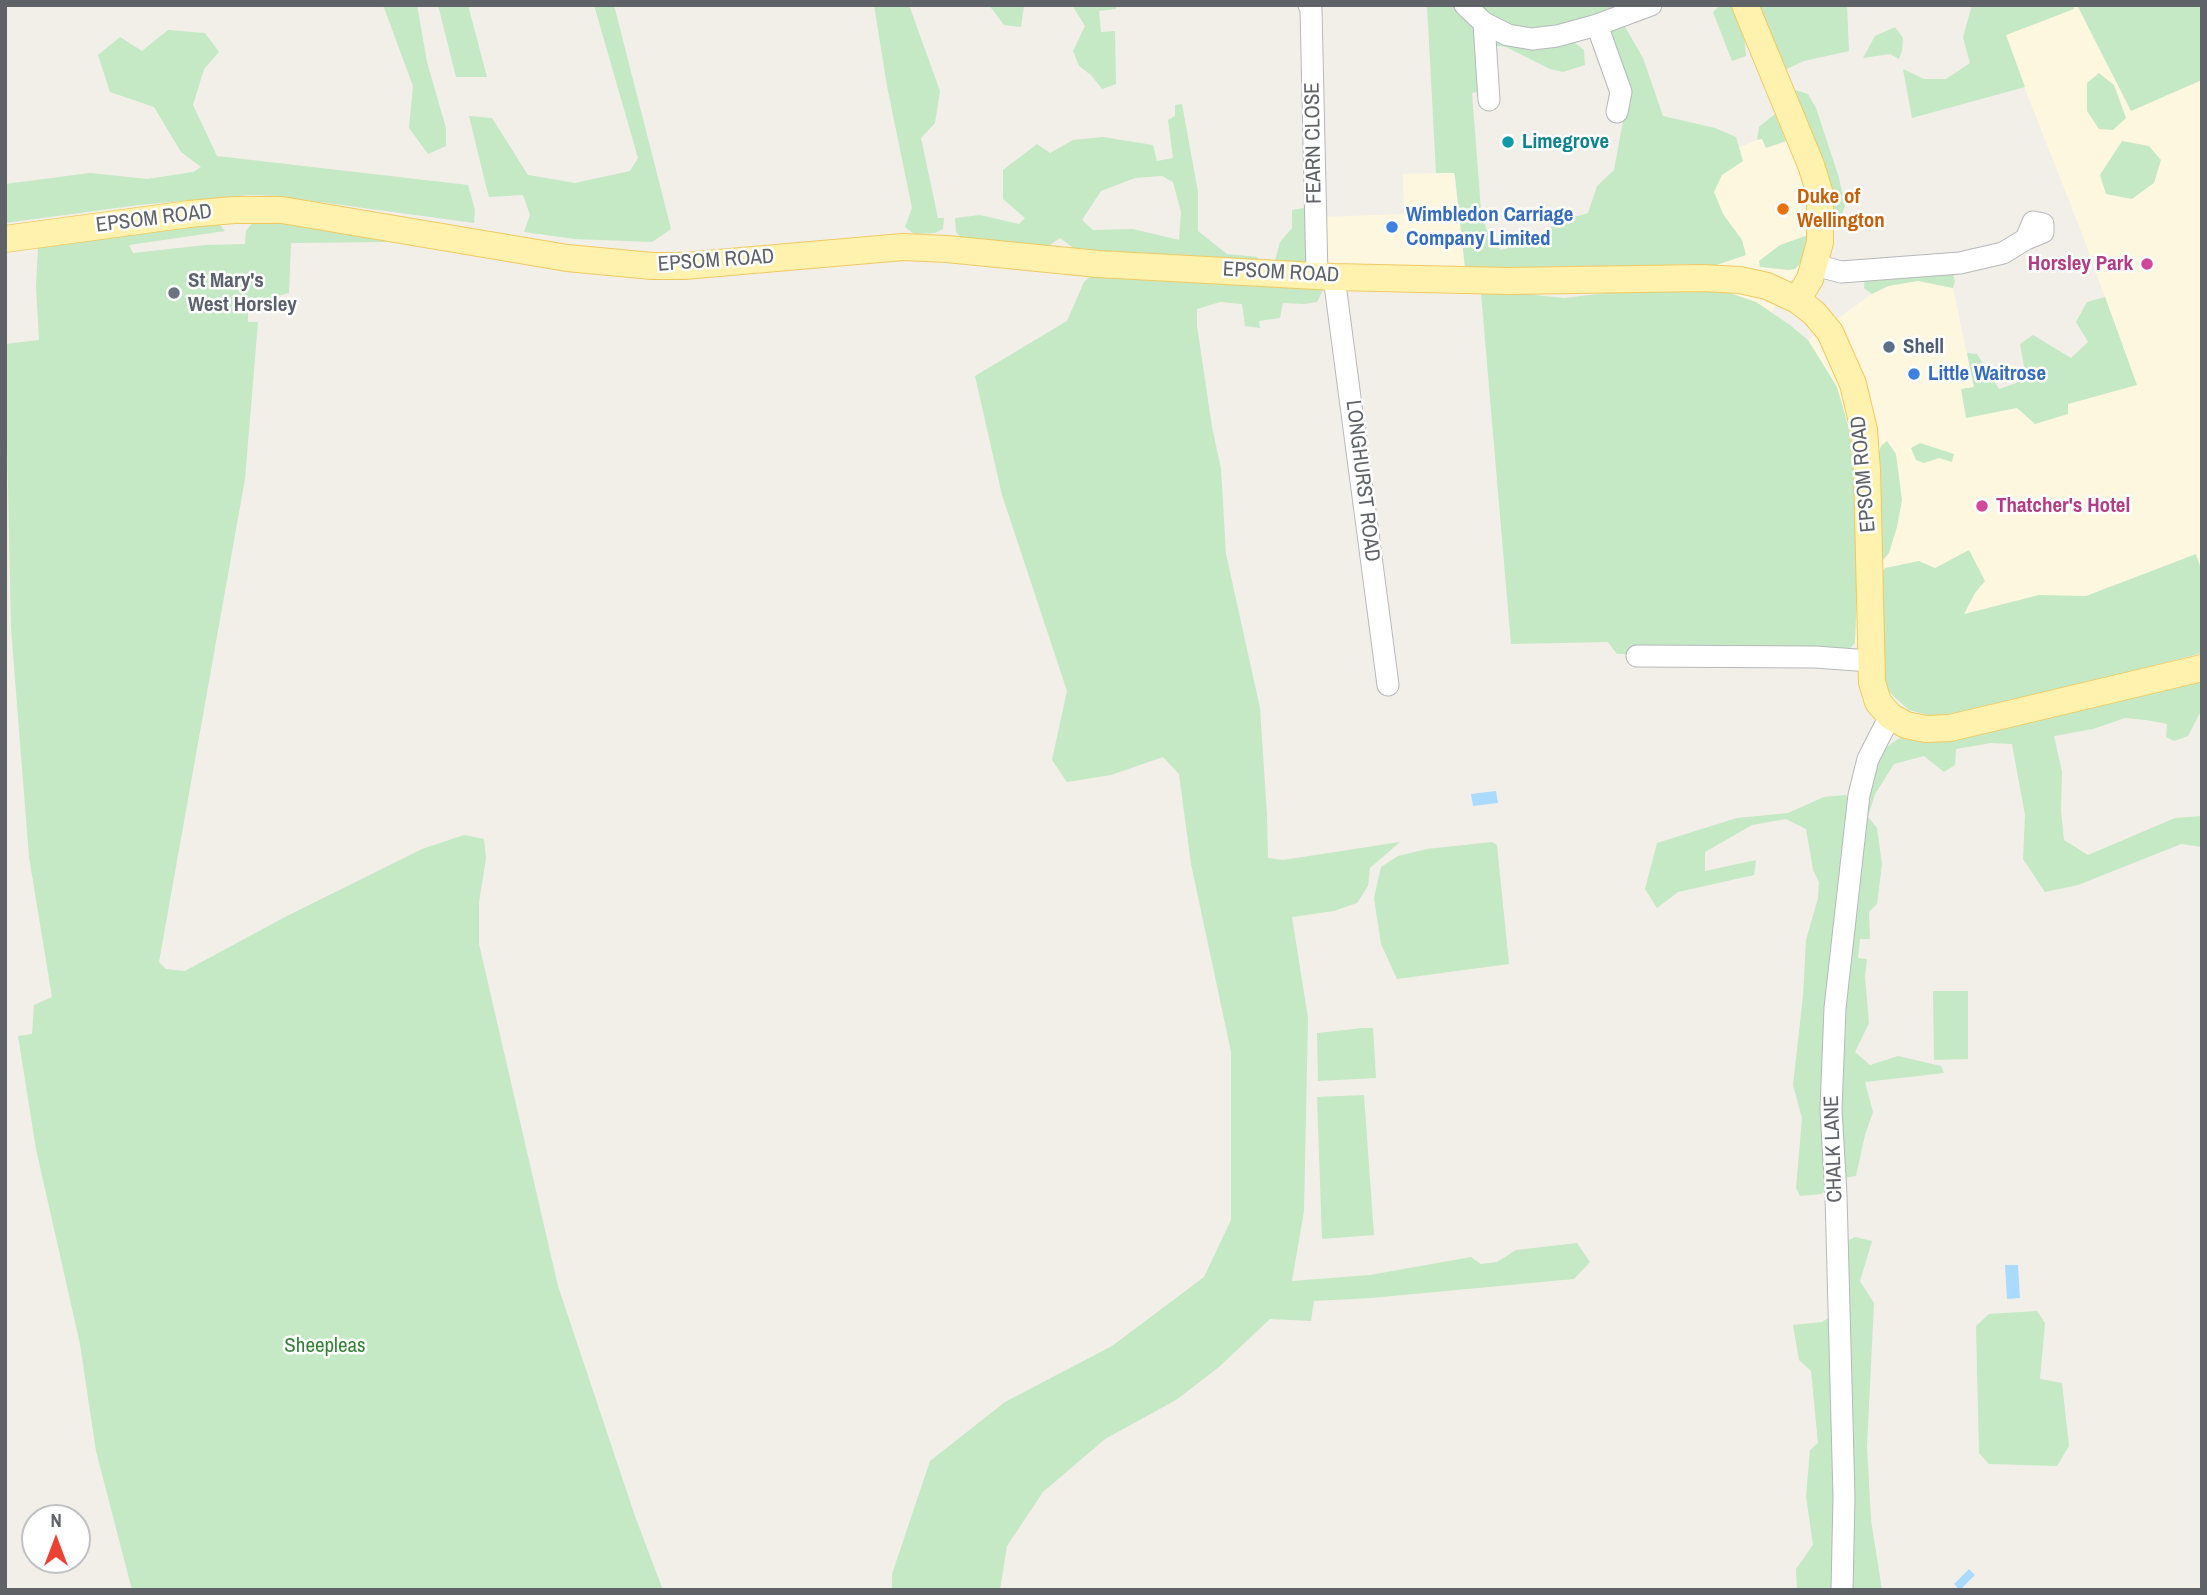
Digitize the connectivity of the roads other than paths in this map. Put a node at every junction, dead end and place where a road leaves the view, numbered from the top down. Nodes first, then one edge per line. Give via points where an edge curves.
1 (1465, 5) edge
2 (1651, 5) edge
3 (1745, 5) edge
4 (1312, 7) edge
5 (1484, 23) junction
6 (1597, 25) junction
7 (1489, 100) dead end
8 (1617, 112) dead end
9 (5, 239) edge
10 (2026, 239) dead end
11 (1815, 265) junction
12 (1325, 276) junction
13 (1797, 300) junction
14 (1637, 656) dead end
15 (1870, 661) junction
16 (2202, 668) edge
17 (1388, 685) dead end
18 (1890, 716) junction
19 (1842, 1590) edge

1 - 5 street
2 - 6 street
3 - 11 main road via 1820,194 1821,242
4 - 12 street, FEARN CLOSE
5 - 6 street via 1508,35 1532,39
5 - 7 street
6 - 8 street via 1621,92
9 - 12 main road, EPSOM ROAD via 189,214 282,210 613,264 684,265 903,247 1098,264
10 - 11 street via 2003,253 1949,265 1841,272
11 - 13 main road
12 - 13 main road, EPSOM ROAD via 1508,281 1702,278 1767,286
12 - 17 street, LONGHURST ROAD
13 - 15 main road, EPSOM ROAD via 1830,332 1853,384 1864,430
14 - 15 street
15 - 18 main road, EPSOM ROAD via 1878,702
16 - 18 main road via 1950,728 1926,729
18 - 19 street, CHALK LANE via 1868,759 1859,795 1835,1008 1831,1109 1844,1497

